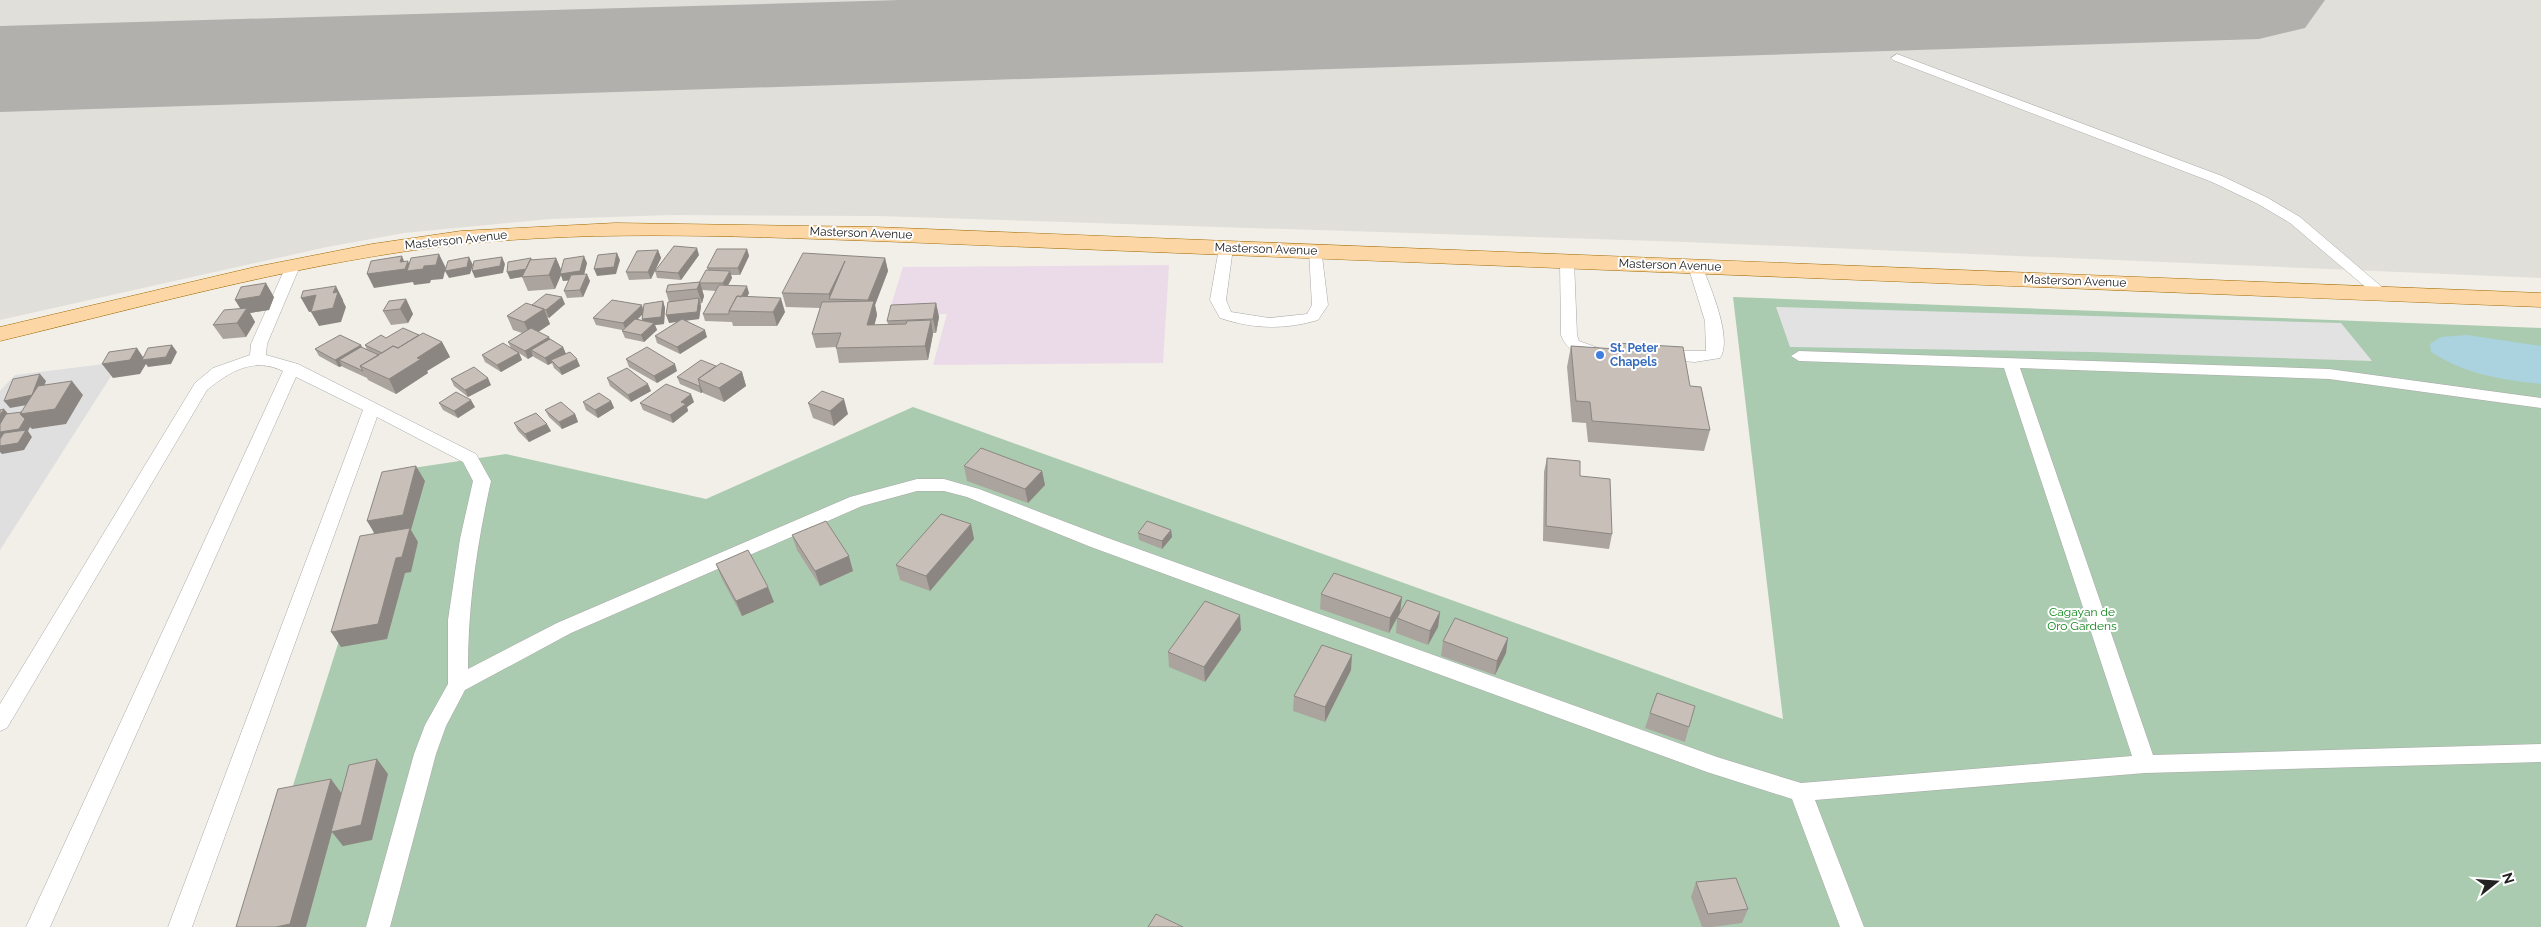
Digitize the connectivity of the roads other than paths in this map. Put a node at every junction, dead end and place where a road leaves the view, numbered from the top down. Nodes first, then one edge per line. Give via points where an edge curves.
1 (1897, 58) dead end
2 (1226, 248) junction
3 (1316, 251) junction
4 (1567, 261) junction
5 (293, 266) junction
6 (1695, 266) junction
7 (2381, 293) junction
8 (2541, 300) edge
9 (0, 334) edge
10 (1614, 354) edge
11 (1650, 356) edge
12 (1799, 356) dead end
13 (258, 358) junction
14 (2010, 362) junction
15 (292, 368) junction
16 (2541, 403) edge
17 (372, 407) junction
18 (458, 684) junction
19 (0, 722) edge
20 (2541, 753) edge
21 (2145, 764) junction
22 (1801, 792) junction
23 (38, 927) edge
24 (180, 927) edge
25 (378, 927) edge
26 (1852, 927) edge

1 - 7 lane via 2217,179 2263,201 2295,220
2 - 3 main road, Masterson Avenue
2 - 3 lane via 1218,300 1226,316 1241,321 1296,323 1313,318 1320,305
2 - 5 main road, Masterson Avenue via 779,230 561,232 444,240
3 - 4 main road, Masterson Avenue
4 - 6 main road, Masterson Avenue
4 - 10 lane via 1568,335 1572,344 1583,350
5 - 9 main road, Masterson Avenue
5 - 13 lane via 259,344
6 - 7 main road, Masterson Avenue
6 - 11 lane via 1713,326 1714,355
7 - 8 main road, Masterson Avenue
12 - 14 lane
13 - 15 lane
13 - 19 lane via 219,372 201,387
14 - 16 lane via 2329,374
14 - 21 lane
15 - 17 lane
15 - 23 lane
17 - 18 lane via 470,458 482,481 469,539 458,620
17 - 24 lane
18 - 22 lane via 564,628 856,501 918,485 944,485 1697,760
18 - 25 lane via 425,754
20 - 21 lane
21 - 22 lane
22 - 26 lane

